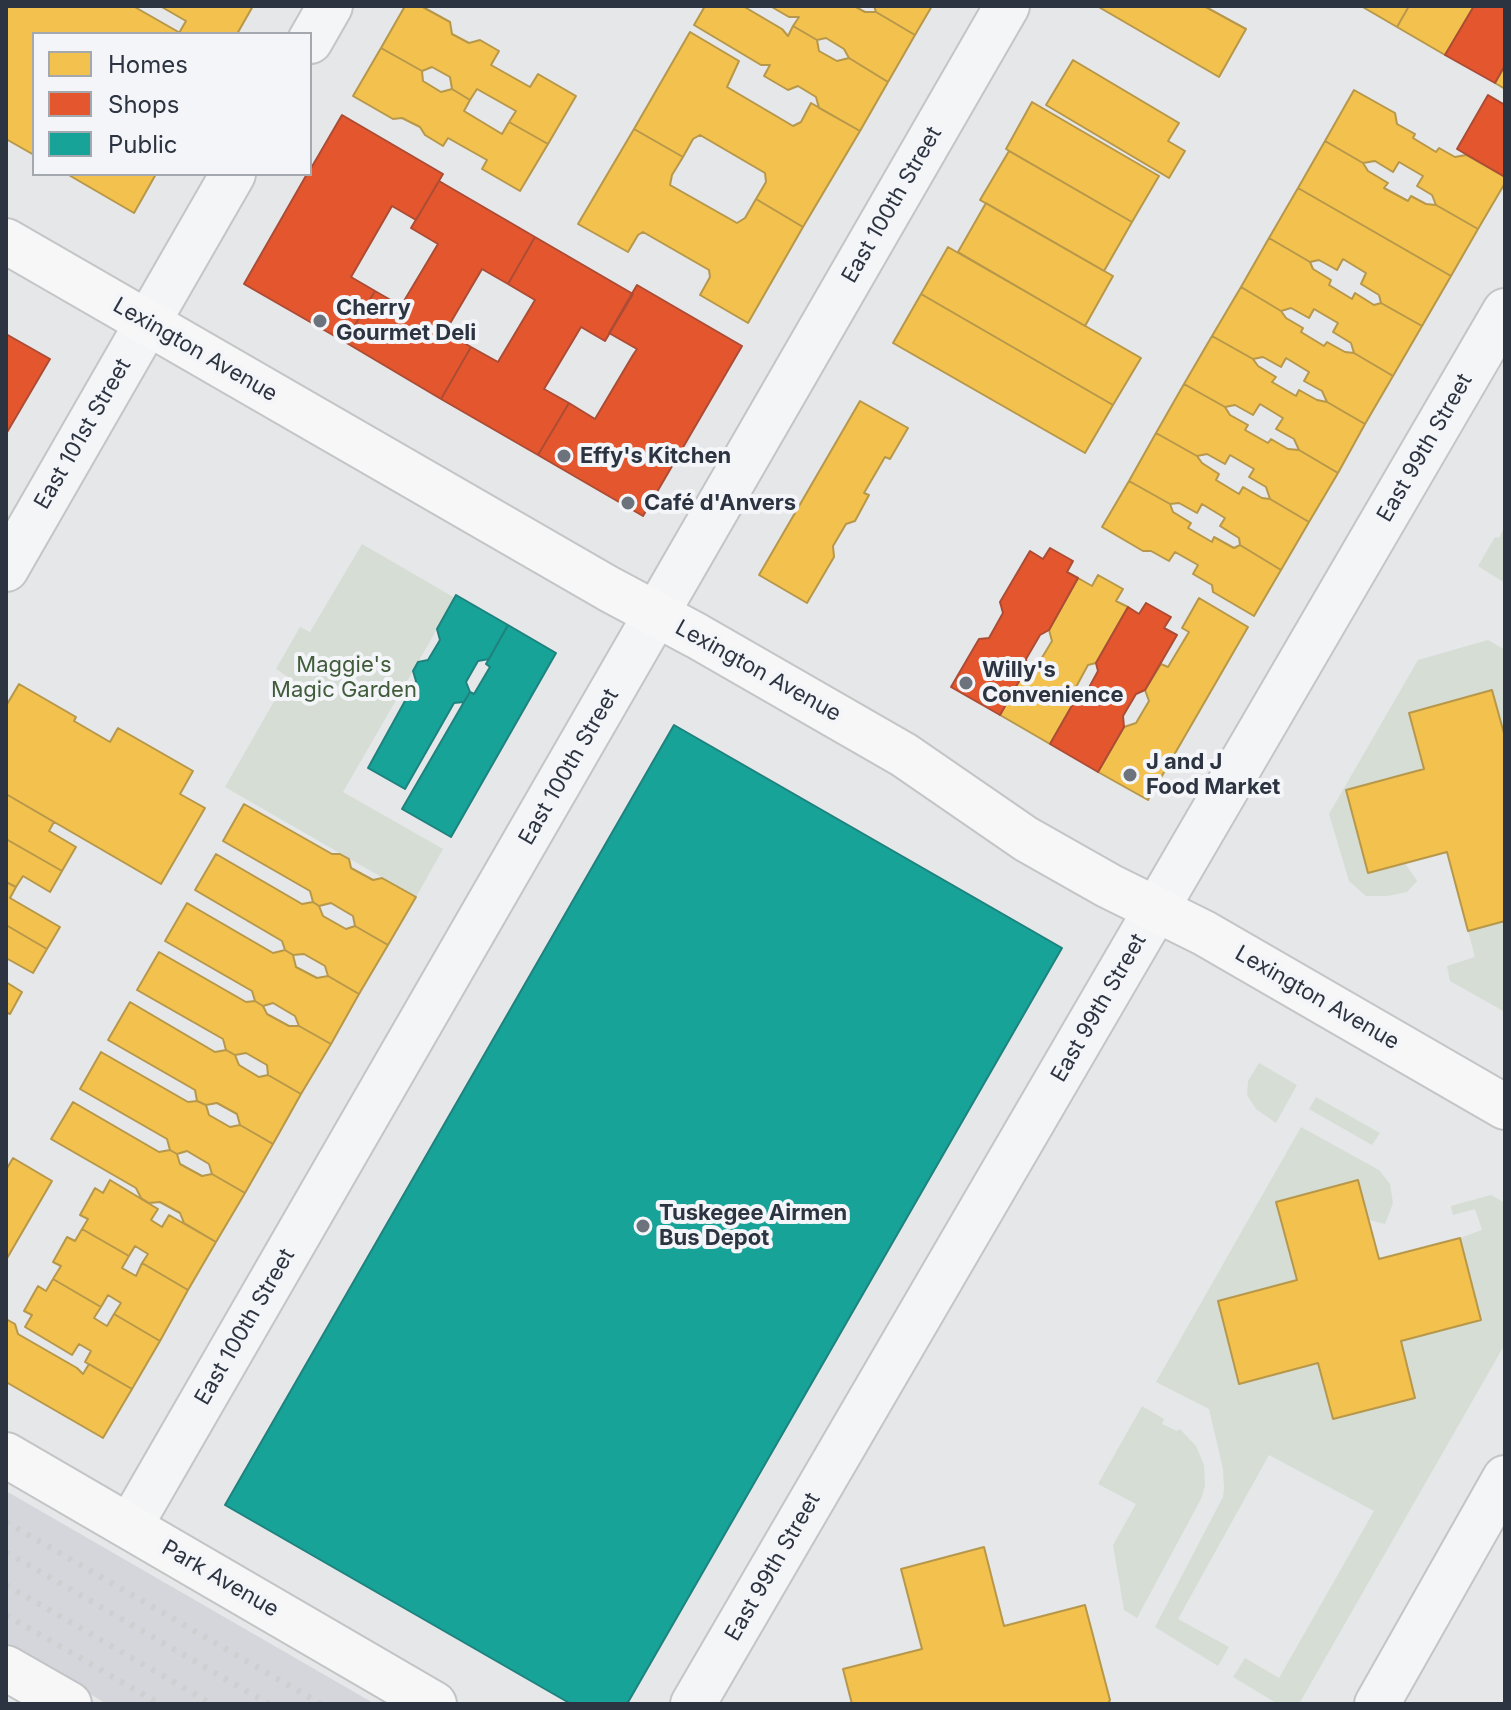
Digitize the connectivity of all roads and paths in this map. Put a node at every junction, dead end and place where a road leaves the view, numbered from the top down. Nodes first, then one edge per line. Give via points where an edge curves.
1 (330, 6) edge
2 (1007, 6) edge
3 (312, 38) edge
4 (232, 176) edge
5 (6, 241) edge
6 (1505, 311) edge
7 (146, 323) junction
8 (6, 569) edge
9 (656, 614) junction
10 (1156, 910) junction
11 (1505, 1107) edge
12 (6, 1455) edge
13 (1505, 1478) edge
14 (130, 1526) junction
15 (6, 1668) edge
16 (69, 1704) edge
17 (434, 1704) edge
18 (693, 1704) edge
19 (1377, 1704) edge

1 - 3 street
2 - 9 street, East 100th Street
4 - 7 street, East 101st Street
5 - 7 main road, Lexington Avenue
6 - 10 street, East 99th Street
7 - 8 street, East 101st Street
7 - 9 main road, Lexington Avenue
9 - 10 main road, Lexington Avenue via 904,755 1026,839
9 - 14 street, East 100th Street
10 - 11 main road, Lexington Avenue
10 - 18 street, East 99th Street
12 - 14 main road, Park Avenue
13 - 19 street
14 - 17 main road, Park Avenue
15 - 16 main road

